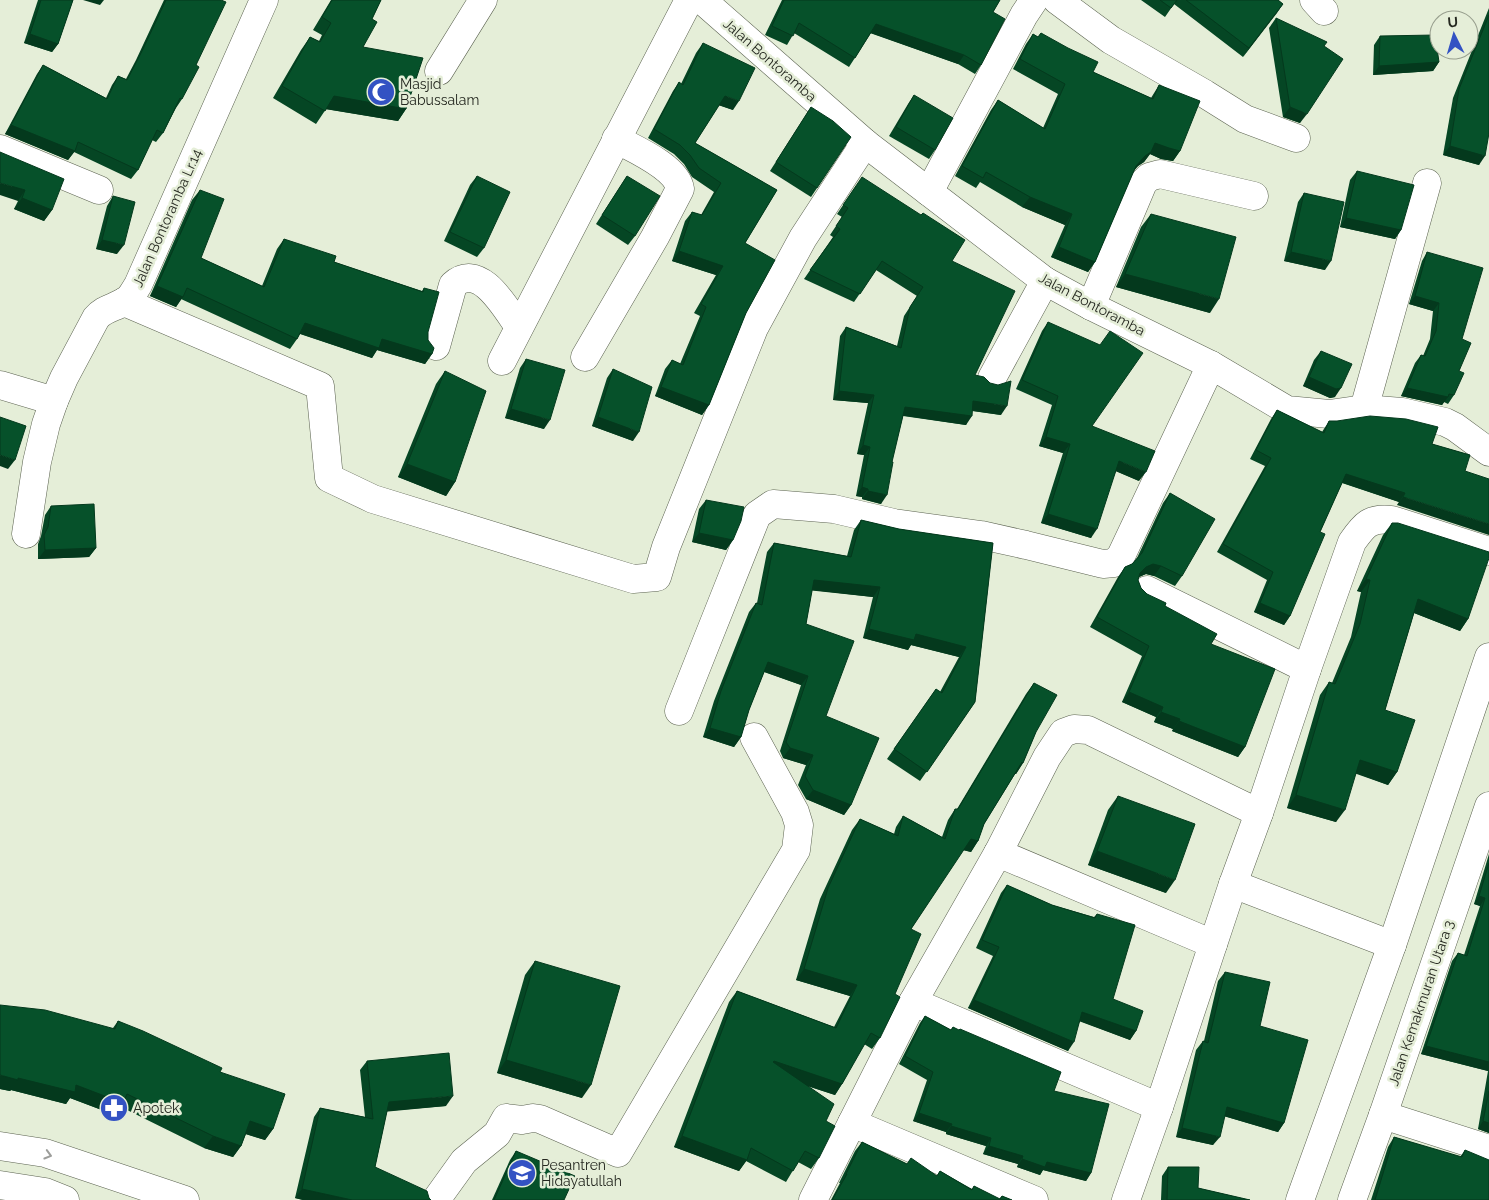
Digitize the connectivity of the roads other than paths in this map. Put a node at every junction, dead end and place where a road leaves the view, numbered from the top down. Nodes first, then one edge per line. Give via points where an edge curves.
1 (483, 0) edge
2 (689, 0) edge
3 (702, 0) edge
4 (1034, 0) edge
5 (1057, 0) edge
6 (257, 2) edge
7 (439, 71) dead end
8 (1296, 138) dead end
9 (616, 139) junction
10 (865, 143) junction
11 (0, 149) edge
12 (1427, 183) dead end
13 (98, 190) dead end
14 (929, 192) junction
15 (1254, 196) dead end
16 (1045, 281) junction
17 (124, 302) junction
18 (1091, 306) junction
19 (519, 327) junction
20 (436, 346) dead end
21 (585, 357) dead end
22 (502, 360) dead end
23 (1211, 365) junction
24 (992, 378) dead end
25 (0, 385) edge
26 (54, 401) junction
27 (1364, 409) junction
28 (1489, 452) edge
29 (26, 534) dead end
30 (1489, 551) edge
31 (1147, 590) dead end
32 (1489, 658) edge
33 (1307, 670) junction
34 (679, 711) dead end
35 (754, 737) dead end
36 (1489, 806) edge
37 (1259, 813) junction
38 (998, 853) junction
39 (1233, 884) junction
40 (1213, 944) junction
41 (1392, 945) junction
42 (913, 1002) junction
43 (1159, 1107) junction
44 (1383, 1115) junction
45 (852, 1123) junction
46 (0, 1146) edge
47 (1489, 1150) edge
48 (0, 1185) edge
49 (65, 1200) edge
50 (185, 1200) edge
51 (436, 1200) edge
52 (813, 1200) edge
53 (1034, 1200) edge
54 (1126, 1200) edge
55 (1300, 1200) edge
56 (1352, 1200) edge

1 - 7 street
2 - 9 street
3 - 10 street, Jalan Bontoramba
4 - 14 street
5 - 8 street via 1111,40 1245,119
6 - 17 street, Jalan Bontoramba Lr.14 via 138,285
9 - 19 street
9 - 21 street via 664,166 676,178 680,189
10 - 14 street, Jalan Bontoramba
10 - 17 street via 803,238 754,328 657,576 633,579 373,499 329,478 320,386
11 - 13 street
12 - 27 street
14 - 16 street, Jalan Bontoramba
15 - 18 street via 1160,174 1149,177 1143,183
16 - 18 street, Jalan Bontoramba
16 - 24 street
17 - 26 street, Jalan Bontoramba Lr.14 via 96,318
18 - 23 street, Jalan Bontoramba
19 - 20 street via 493,290 474,279 460,280 453,285
19 - 22 street
23 - 27 street, Jalan Bontoramba via 1287,410 1329,414
23 - 34 street via 1121,556 1114,563 1103,564 981,535 894,523 834,509 773,504 757,515
25 - 26 street
26 - 29 street, Jalan Bontoramba Lr.14 via 40,447
27 - 28 street, Jalan Bontoramba via 1402,412 1445,422
30 - 33 street via 1392,520 1376,519 1369,523 1352,542
31 - 33 street
32 - 41 street
33 - 37 street
35 - 51 street via 795,812 799,825 796,850 618,1153 540,1119 506,1118 497,1134 464,1161
36 - 44 street, Jalan Kemakmuran Utara 3
37 - 38 street via 1088,730 1074,729 1063,733 1047,757
37 - 39 street
38 - 40 street
38 - 42 street
39 - 40 street
39 - 41 street
40 - 43 street
41 - 55 street
42 - 43 street
42 - 45 street
43 - 54 street
44 - 47 street
44 - 56 street, Jalan Kemakmuran Utara 3
45 - 52 street
45 - 53 street
46 -> 50 street via 44,1153
48 - 49 street via 45,1192

